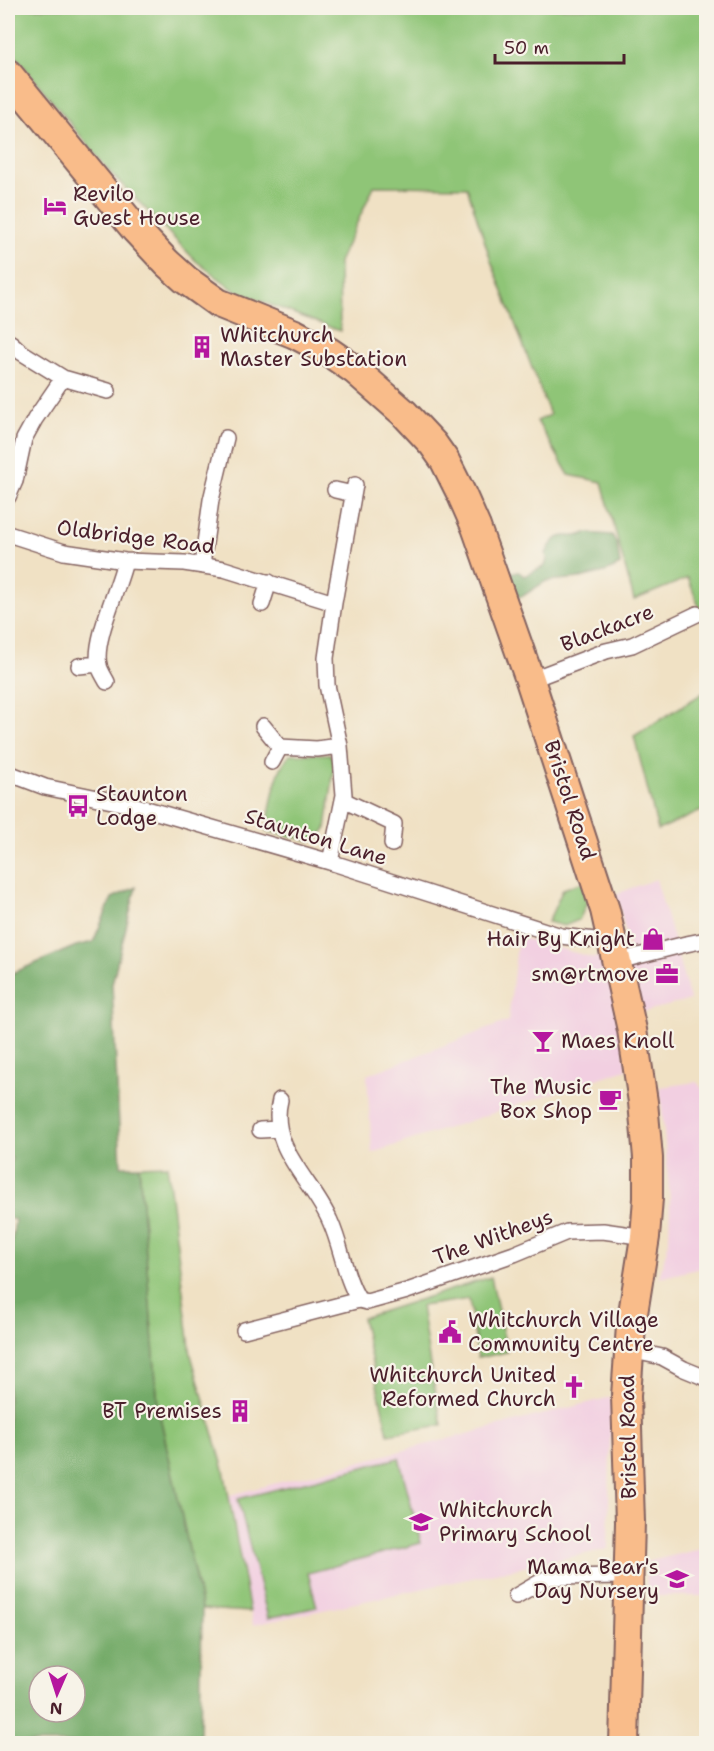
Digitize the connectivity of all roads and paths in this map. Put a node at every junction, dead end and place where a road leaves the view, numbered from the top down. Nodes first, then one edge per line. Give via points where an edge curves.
1 (8, 74) edge
2 (9, 340) edge
3 (63, 378) junction
4 (108, 392) dead end
5 (226, 438) dead end
6 (335, 490) dead end
7 (8, 497) edge
8 (8, 534) edge
9 (125, 561) junction
10 (202, 566) junction
11 (269, 582) junction
12 (333, 603) junction
13 (262, 604) dead end
14 (697, 614) dead end
15 (99, 663) junction
16 (79, 666) dead end
17 (530, 680) junction
18 (107, 682) dead end
19 (263, 726) dead end
20 (340, 746) junction
21 (280, 747) junction
22 (272, 762) dead end
23 (8, 773) edge
24 (343, 800) junction
25 (392, 844) dead end
26 (330, 862) junction
27 (706, 940) edge
28 (615, 951) junction
29 (280, 1100) dead end
30 (279, 1129) junction
31 (260, 1130) dead end
32 (645, 1237) junction
33 (359, 1300) junction
34 (244, 1330) dead end
35 (629, 1350) junction
36 (706, 1378) edge
37 (629, 1576) junction
38 (516, 1596) dead end
39 (624, 1743) edge

1 - 17 highway, Bristol Road via 154,250 203,293 231,309 295,334 342,361 419,429 444,461 461,493
2 - 3 street
3 - 4 street
3 - 7 street via 24,439
5 - 10 street via 211,500
6 - 12 street via 354,490
8 - 9 street, Oldbridge Road via 64,552
9 - 10 street, Oldbridge Road
9 - 15 street via 100,640
10 - 11 street, Oldbridge Road
11 - 12 street, Oldbridge Road
11 - 13 street
12 - 20 street via 327,685
14 - 17 street, Blackacre via 632,645
15 - 16 street
15 - 18 street
17 - 28 highway, Bristol Road via 602,899
19 - 21 street
20 - 21 street
20 - 24 street
21 - 22 street
23 - 26 street, Staunton Lane via 45,788 136,806
24 - 25 street via 400,820
24 - 26 street
26 - 28 street, Staunton Lane via 561,936 595,940
27 - 28 street, Staunton Lane
28 - 32 highway, Bristol Road via 639,1067 648,1141
29 - 30 street
30 - 31 street
30 - 33 street via 287,1153 331,1222
32 - 33 street, The Witheys via 603,1231 567,1232 407,1291 367,1302
32 - 35 highway, Bristol Road
33 - 34 street, The Witheys
35 - 36 street via 662,1357
35 - 37 highway, Bristol Road
37 - 38 street via 549,1576
37 - 39 highway, Bristol Road

